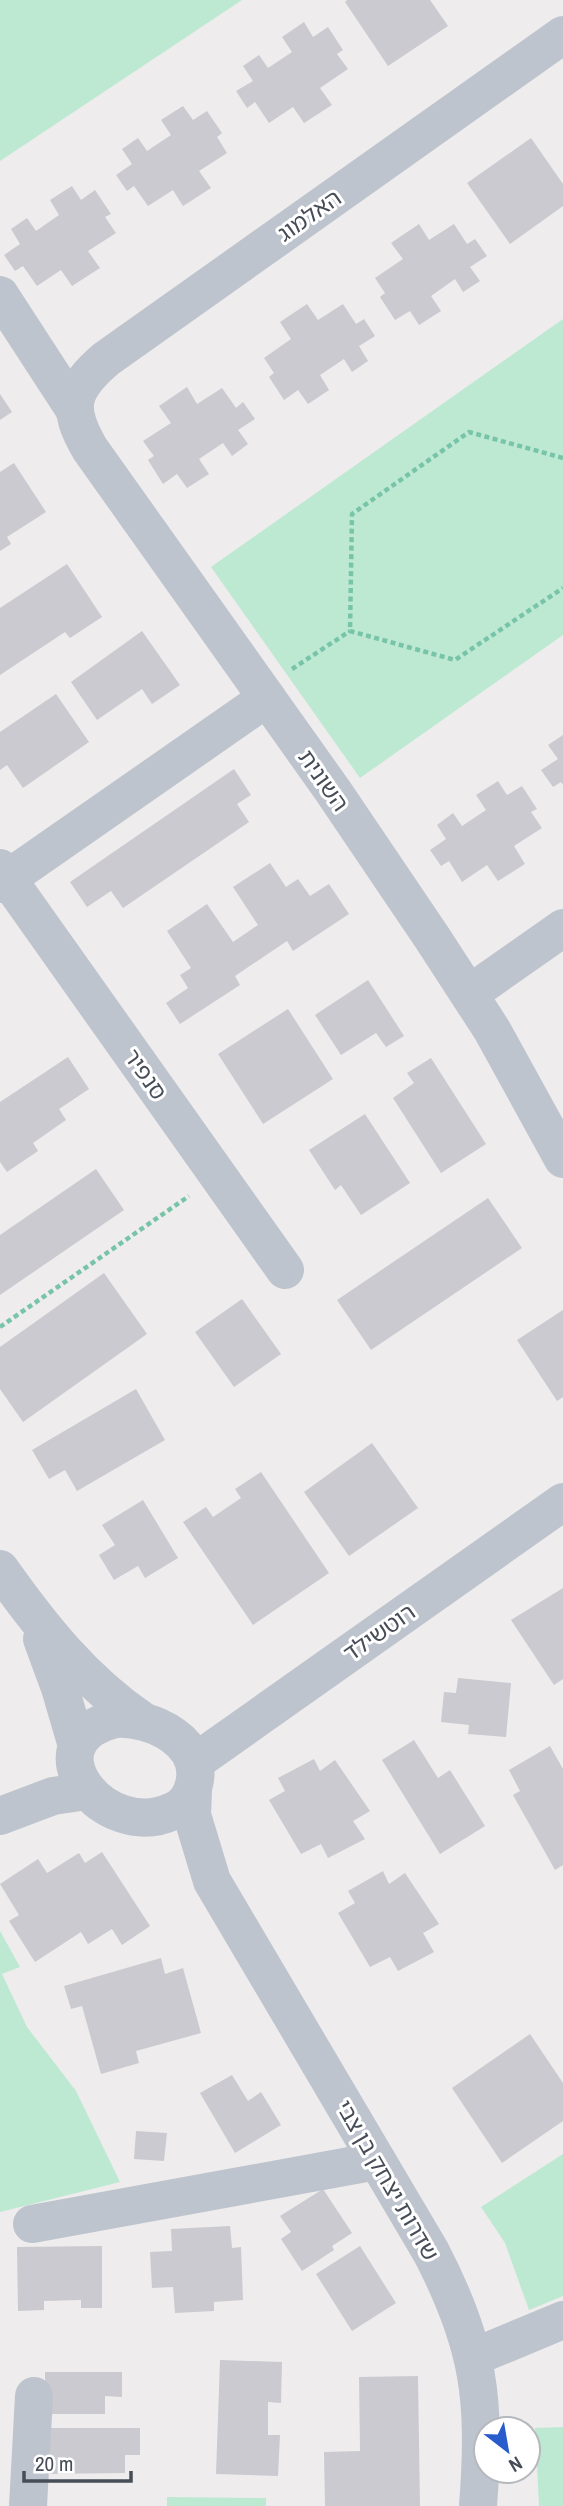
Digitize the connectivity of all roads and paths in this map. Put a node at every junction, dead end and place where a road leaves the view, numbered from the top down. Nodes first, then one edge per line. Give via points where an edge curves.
1 (563, 35) edge
2 (0, 295) edge
3 (74, 409) junction
4 (563, 457) edge
5 (563, 588) edge
6 (350, 631) junction
7 (264, 693) junction
8 (2, 877) edge
9 (563, 928) edge
10 (469, 994) junction
11 (563, 1159) edge
12 (218, 1176) junction
13 (285, 1270) dead end
14 (0, 1327) edge
15 (563, 1502) edge
16 (0, 1569) edge
17 (30, 1612) junction
18 (143, 1721) junction
19 (77, 1746) junction
20 (194, 1776) junction
21 (86, 1791) junction
22 (0, 1816) edge
23 (137, 1818) junction
24 (212, 1881) junction
25 (377, 2161) junction
26 (32, 2224) dead end
27 (563, 2320) edge
28 (474, 2357) junction
29 (34, 2396) dead end
30 (19, 2502) edge
31 (478, 2506) edge

1 - 3 street, האלמוג via 106,359 80,385
2 - 3 street, השונית
3 - 7 street, השונית via 90,449
4 - 6 path via 469,432 352,514
5 - 6 path via 455,660
6 - 7 path
7 - 8 street, סנפיר
7 - 10 street, השונית
8 - 12 street, סנפיר
9 - 10 street
10 - 11 street, השונית
12 - 13 street, סנפיר
12 - 14 path
15 - 20 street, רוטשילד
16 - 17 street
17 - 18 street via 87,1677
17 - 19 street via 52,1663
18 - 19 street via 115,1719 98,1724
18 - 20 street via 170,1733 183,1745
19 - 21 street via 75,1769
20 - 23 street via 184,1804 155,1817
20 - 24 street, שדרות יצחק בן צבי via 191,1815
21 - 22 street via 53,1796
21 - 23 street via 108,1809
23 - 24 street, שדרות יצחק בן צבי via 144,1818 178,1843
24 - 25 street, שדרות יצחק בן צבי
25 - 26 street
25 - 28 street, שדרות יצחק בן צבי via 446,2280
27 - 28 street
28 - 31 street, שדרות יצחק בן צבי via 482,2430
29 - 30 street

